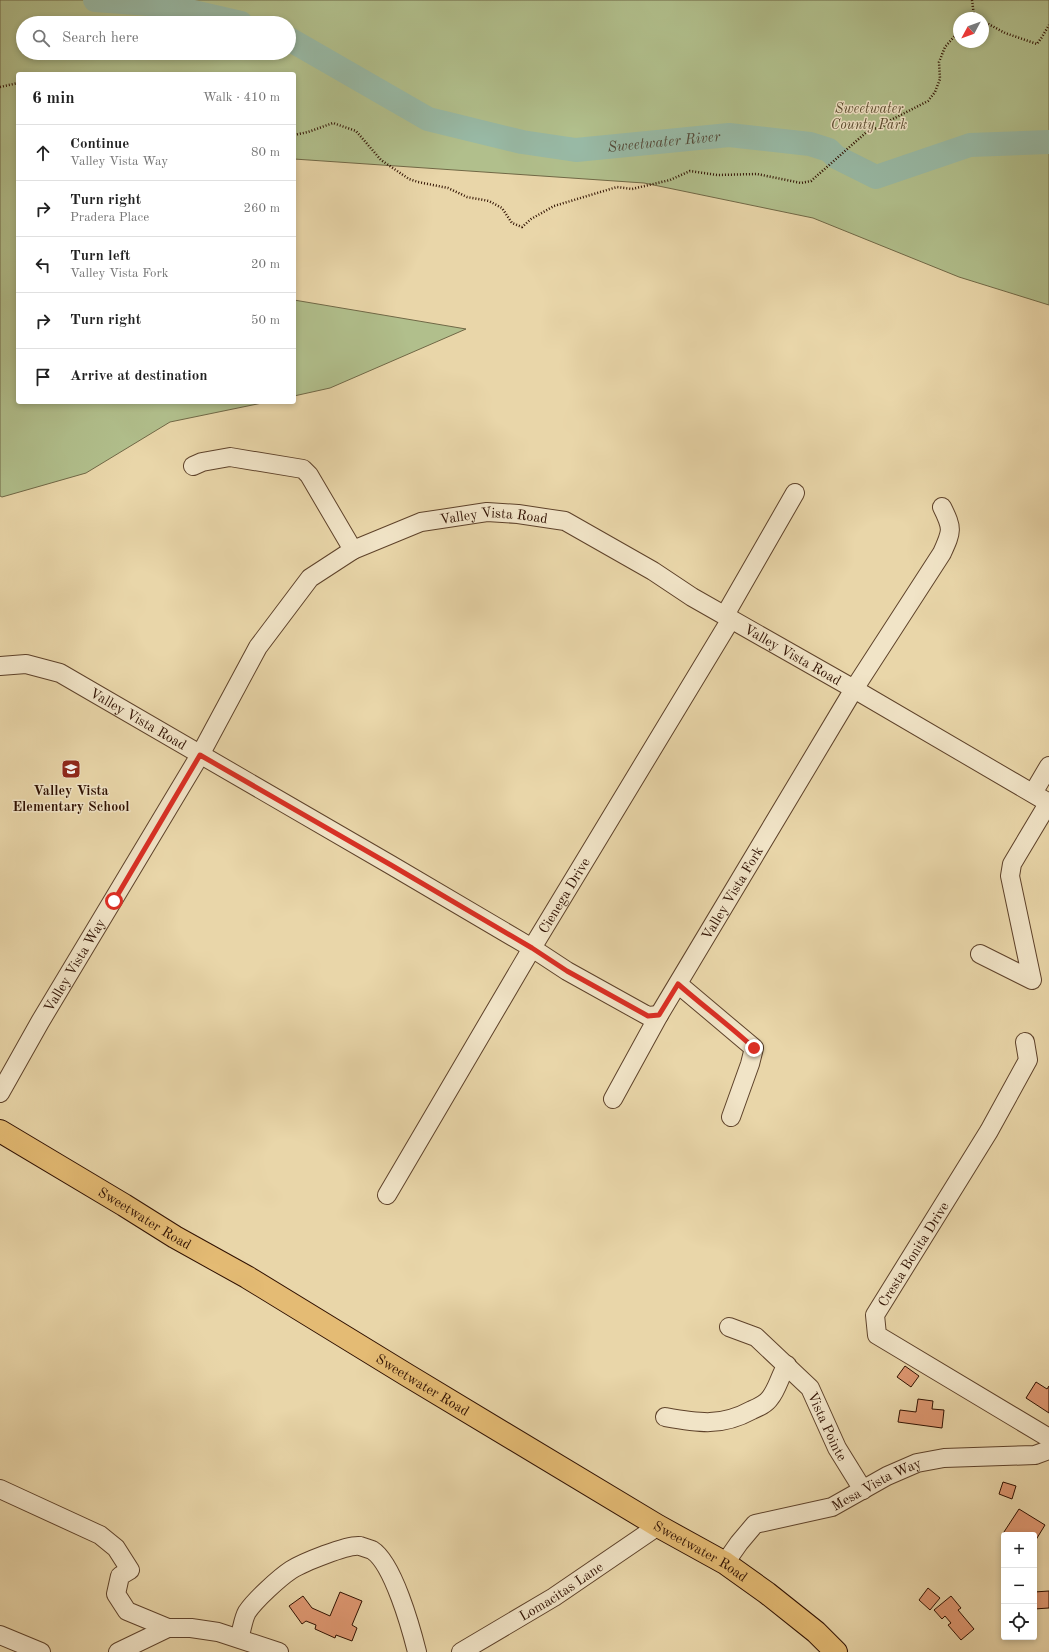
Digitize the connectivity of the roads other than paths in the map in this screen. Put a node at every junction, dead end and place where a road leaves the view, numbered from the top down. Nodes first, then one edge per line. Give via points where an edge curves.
1 (193, 466) dead end
2 (795, 493) dead end
3 (942, 507) dead end
4 (353, 550) junction
5 (728, 617) junction
6 (0, 666) edge
7 (854, 689) junction
8 (200, 755) junction
9 (1049, 766) edge
10 (1033, 793) junction
11 (1049, 802) edge
12 (532, 948) junction
13 (980, 954) dead end
14 (678, 984) junction
15 (659, 1015) junction
16 (1025, 1042) dead end
17 (0, 1093) edge
18 (613, 1099) dead end
19 (731, 1117) dead end
20 (0, 1132) edge
21 (387, 1195) dead end
22 (729, 1327) dead end
23 (787, 1365) junction
24 (665, 1417) dead end
25 (1049, 1438) edge
26 (1049, 1450) edge
27 (0, 1489) edge
28 (863, 1490) junction
29 (658, 1526) junction
30 (725, 1563) junction
31 (168, 1628) junction
32 (0, 1635) edge
33 (240, 1638) junction
34 (41, 1652) edge
35 (118, 1652) edge
36 (279, 1652) edge
37 (417, 1652) edge
38 (461, 1652) edge
39 (836, 1652) edge

1 - 4 street via 230,456 303,469
2 - 5 street, Cienega Drive
3 - 7 street, Valley Vista Fork via 950,524 950,535 942,553
4 - 5 street, Valley Vista Road via 421,522 487,512 565,521
4 - 8 street, Valley Vista Road via 310,578 258,647
5 - 7 street, Valley Vista Road
5 - 12 street, Cienega Drive
6 - 8 street, Valley Vista Road via 26,664 60,673
7 - 10 street, Valley Vista Road
7 - 14 street, Valley Vista Fork
8 - 12 street
8 - 17 street, Valley Vista Way
9 - 10 street
10 - 11 street, Valley Vista Road
11 - 13 street via 1012,864 1010,876 1032,980
12 - 15 street via 567,971 648,1016
12 - 21 street, Cienega Drive
14 - 15 street, Valley Vista Fork
14 - 19 street via 754,1048
15 - 18 street, Valley Vista Fork
16 - 25 street, Cresta Bonita Drive via 1028,1060 989,1131 875,1315 878,1335
20 - 29 main road, Sweetwater Road via 247,1277
22 - 23 street, Vista Pointe via 756,1337
23 - 24 street via 769,1400 737,1418 716,1423
23 - 28 street, Vista Pointe via 810,1388 836,1448
26 - 28 street, Mesa Vista Way via 1035,1455 944,1458 917,1463
27 - 31 street via 100,1535 116,1548 130,1570 120,1576 116,1594 128,1611
28 - 30 street, Mesa Vista Way via 832,1507 755,1524
29 - 30 main road, Sweetwater Road
29 - 38 street, Lomacitas Lane via 554,1597
30 - 39 main road, Sweetwater Road via 816,1632
31 - 33 street via 192,1628
31 - 35 street
32 - 34 street
33 - 36 street
33 - 37 street via 250,1608 290,1571 305,1562 360,1546 372,1550 389,1570 412,1631

